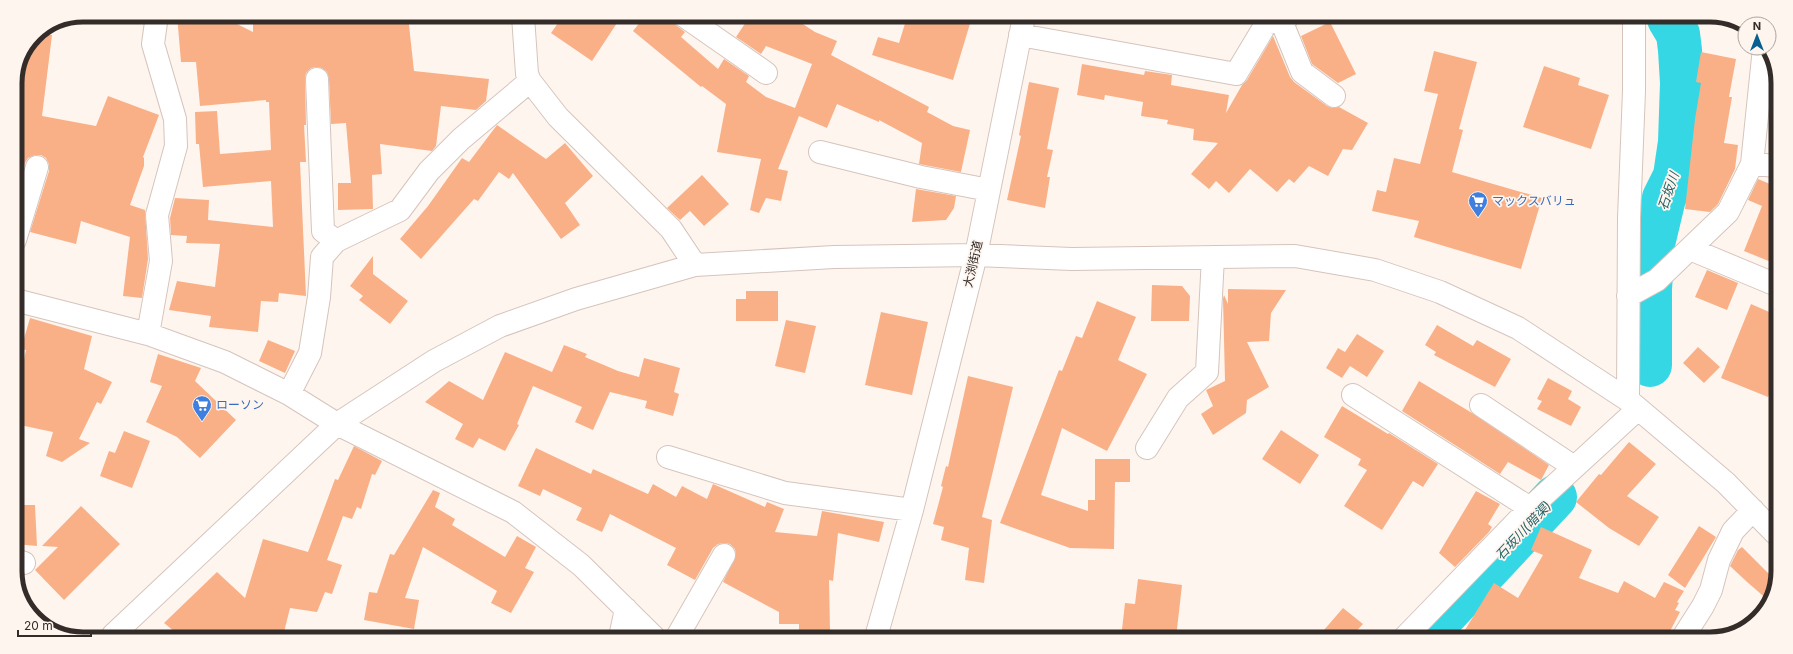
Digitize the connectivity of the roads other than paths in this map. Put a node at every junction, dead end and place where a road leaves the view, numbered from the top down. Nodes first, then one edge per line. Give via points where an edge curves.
1 (156, 22) edge
2 (523, 22) edge
3 (693, 22) edge
4 (1273, 22) edge
5 (1285, 22) edge
6 (1634, 22) edge
7 (1022, 26) edge
8 (1763, 56) edge
9 (766, 73) dead end
10 (317, 79) dead end
11 (530, 81) junction
12 (1334, 96) dead end
13 (820, 152) dead end
14 (1752, 164) junction
15 (1771, 166) edge
16 (37, 167) dead end
17 (990, 190) junction
18 (22, 217) edge
19 (336, 242) junction
20 (1690, 249) junction
21 (976, 255) junction
22 (1213, 257) junction
23 (695, 265) junction
24 (1771, 283) edge
25 (1643, 288) junction
26 (22, 302) edge
27 (148, 334) junction
28 (289, 394) junction
29 (1352, 395) dead end
30 (1633, 404) junction
31 (1481, 405) dead end
32 (337, 424) junction
33 (1147, 448) dead end
34 (668, 457) dead end
35 (1574, 467) junction
36 (1530, 508) junction
37 (912, 510) junction
38 (1753, 510) junction
39 (1771, 529) edge
40 (724, 555) dead end
41 (626, 609) junction
42 (116, 632) edge
43 (621, 632) edge
44 (649, 632) edge
45 (680, 632) edge
46 (877, 632) edge
47 (1410, 632) edge
48 (1686, 632) edge

1 - 27 street via 153,44 175,119 176,146 158,215 162,261
2 - 11 street via 527,74
3 - 9 street
4 - 7 street via 1266,24 1236,74
5 - 12 street via 1302,72
6 - 25 street via 1629,218
7 - 17 street, 大渕街道
8 - 14 street
10 - 19 street via 323,231
11 - 19 street via 461,139 429,170 400,210
11 - 23 street via 558,117 671,229
13 - 17 street via 921,177
14 - 15 street
14 - 20 street via 1728,212
16 - 18 street
17 - 21 street, 大渕街道
19 - 28 street via 322,257 310,353
20 - 24 street
20 - 25 street
21 - 22 street via 1072,258
21 - 23 street via 834,257
21 - 37 street, 大渕街道
22 - 30 street via 1295,256 1374,270 1440,292 1518,328
22 - 33 street via 1207,372 1178,398
23 - 32 street via 576,299 500,326 434,361
25 - 30 street
26 - 27 street
27 - 28 street via 225,362
28 - 32 street
29 - 36 street
30 - 35 street
30 - 38 street via 1726,483
31 - 35 street
32 - 41 street via 512,512 581,565
32 - 42 street
34 - 37 street via 785,493
35 - 36 street
36 - 47 street
37 - 46 street, 大渕街道
38 - 39 street
38 - 48 street via 1733,531 1719,560 1711,590
40 - 45 street
41 - 43 street
41 - 44 street

